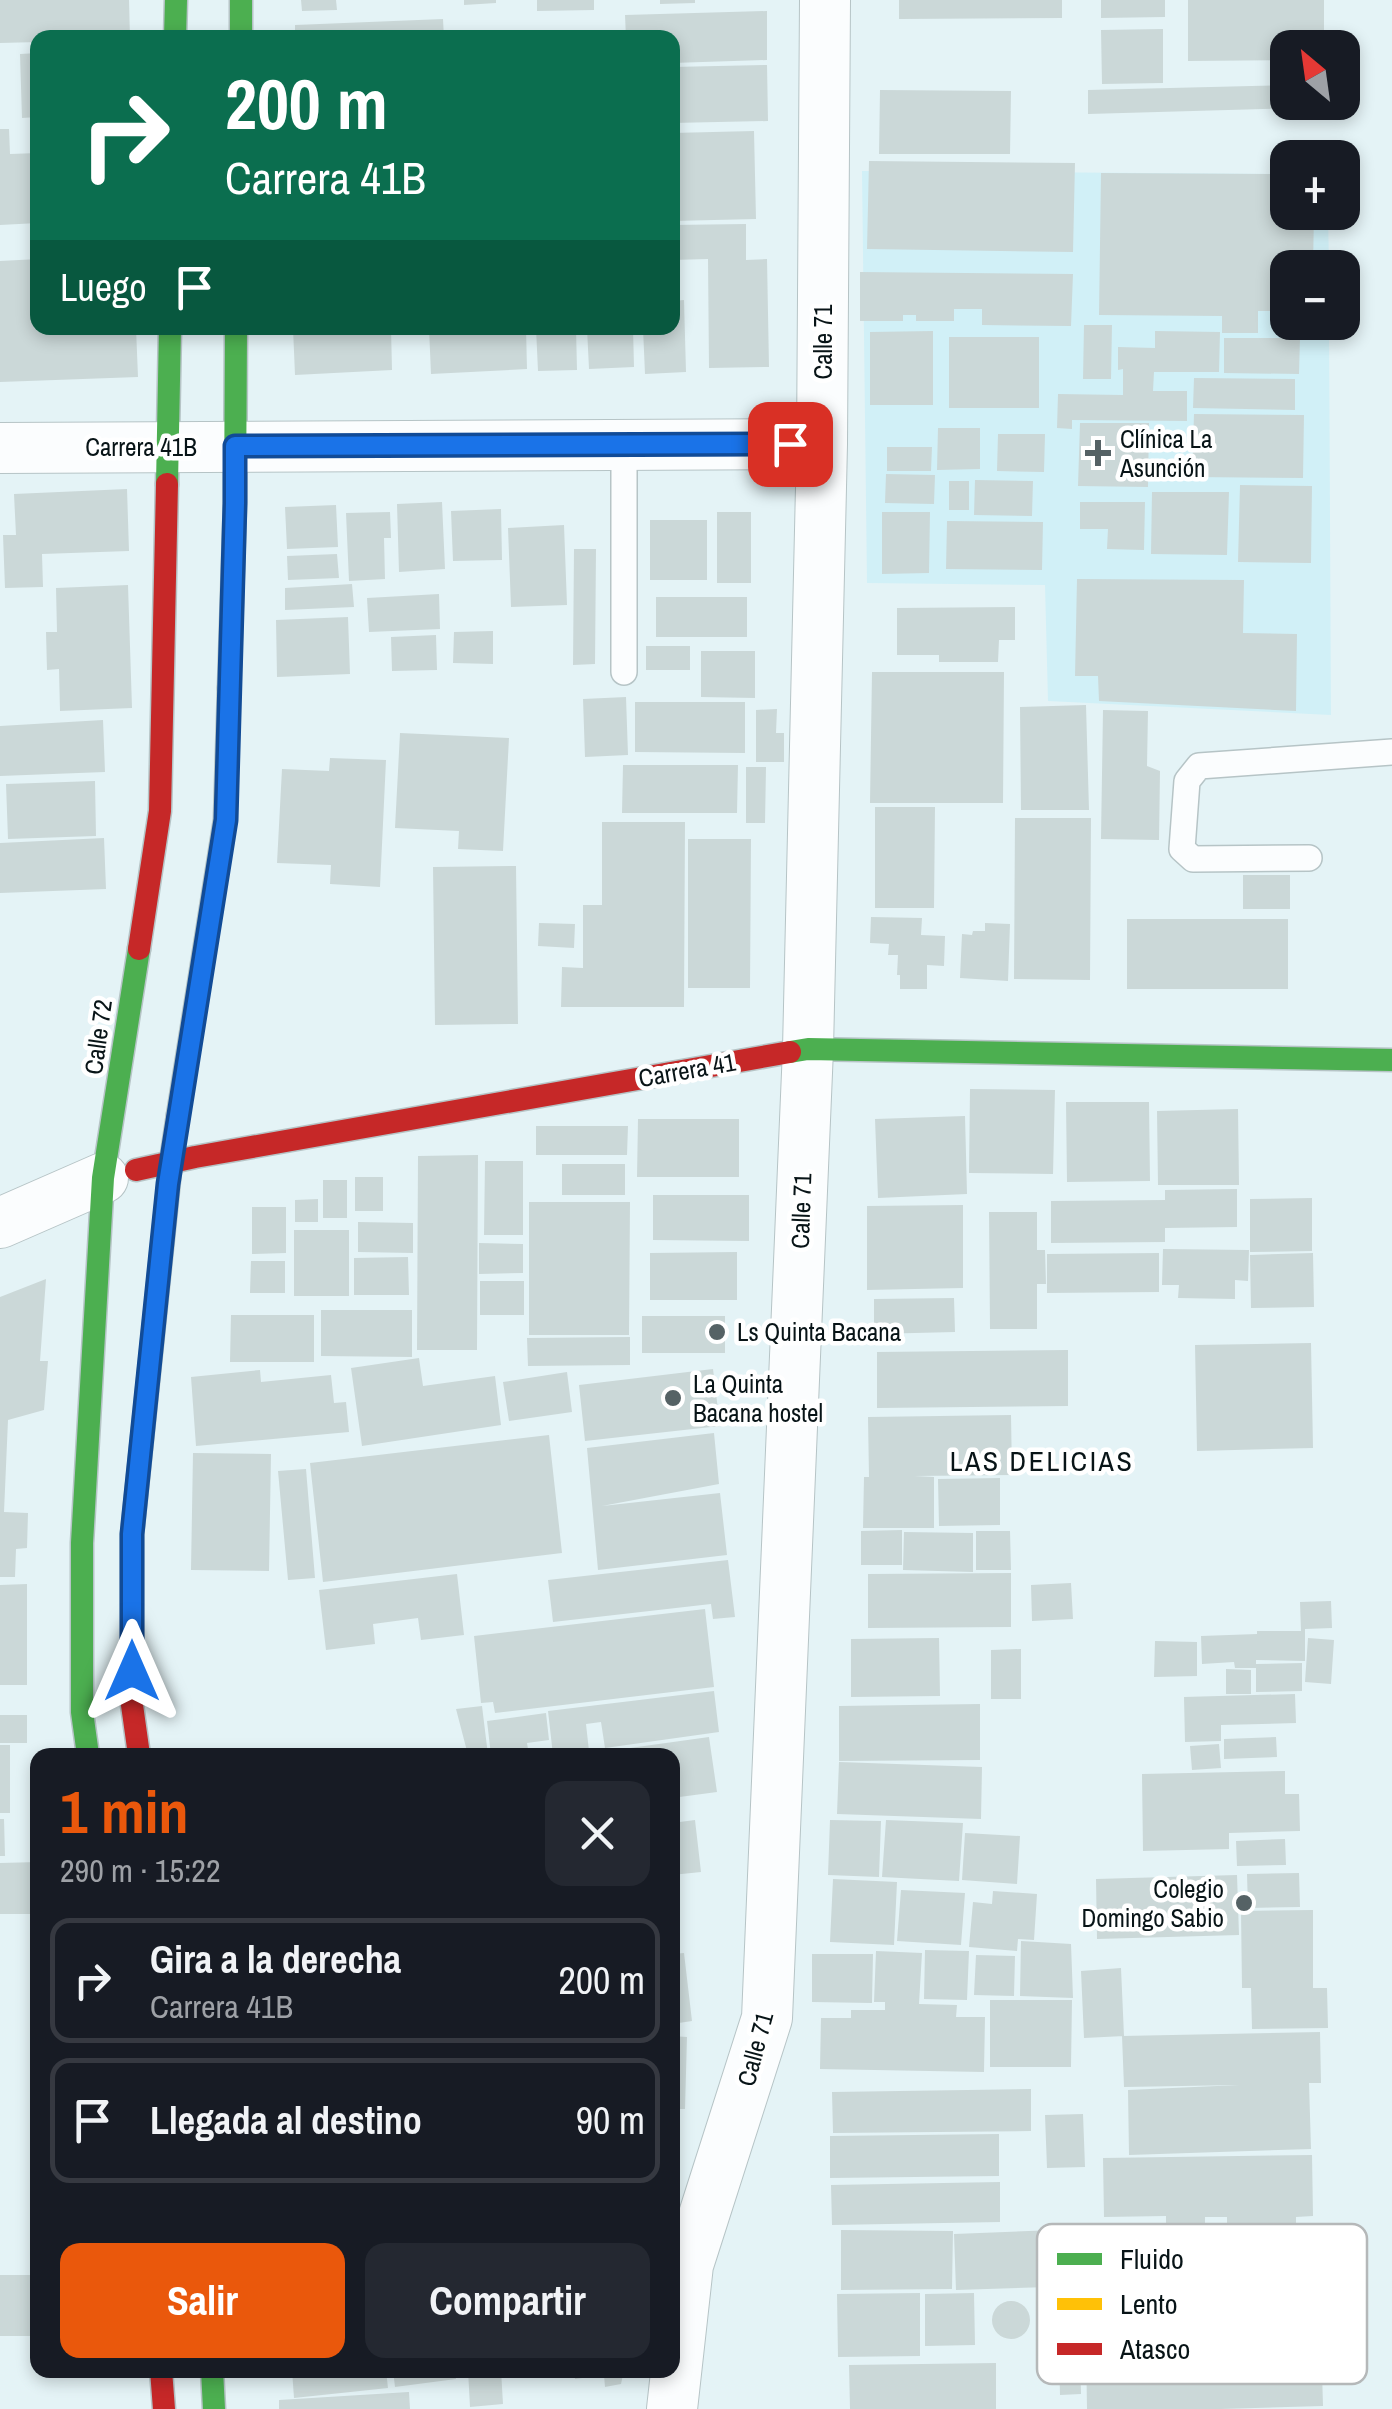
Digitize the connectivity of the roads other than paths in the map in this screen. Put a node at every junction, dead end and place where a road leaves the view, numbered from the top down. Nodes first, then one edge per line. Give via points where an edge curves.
1 (176, 0) edge
2 (241, 0) edge
3 (825, 0) edge
4 (175, 30) edge
5 (240, 30) edge
6 (170, 335) edge
7 (236, 335) edge
8 (822, 444) junction
9 (624, 445) junction
10 (235, 446) junction
11 (167, 447) junction
12 (0, 448) edge
13 (624, 672) dead end
14 (1392, 752) edge
15 (1310, 858) dead end
16 (808, 1050) junction
17 (1392, 1060) edge
18 (171, 1162) junction
19 (103, 1178) junction
20 (0, 1223) edge
21 (87, 1748) edge
22 (137, 1748) edge
23 (680, 2337) edge
24 (162, 2378) edge
25 (212, 2378) edge
26 (675, 2378) edge
27 (164, 2409) edge
28 (214, 2409) edge
29 (672, 2409) edge

1 - 4 main road
2 - 5 main road
3 - 8 street, Calle 71
6 - 11 main road, Calle 72
7 - 10 main road
8 - 9 street, Carrera 41B
8 - 16 street, Calle 71
9 - 10 street, Carrera 41B
9 - 13 lane
10 - 11 street, Carrera 41B
10 - 18 main road via 226,820
11 - 12 street, Carrera 41B
11 - 19 main road, Calle 72 via 160,812
14 - 15 lane via 1199,766 1188,782 1182,849 1192,859
16 - 17 main road, Carrera 41
16 - 18 main road, Carrera 41
16 - 23 street, Calle 71 via 768,2018 688,2265
18 - 19 main road, Carrera 41
18 - 22 main road via 132,1534
19 - 20 street, Carrera 41
19 - 21 main road, Calle 72 via 82,1543
24 - 27 main road
25 - 28 main road
26 - 29 street, Calle 71

